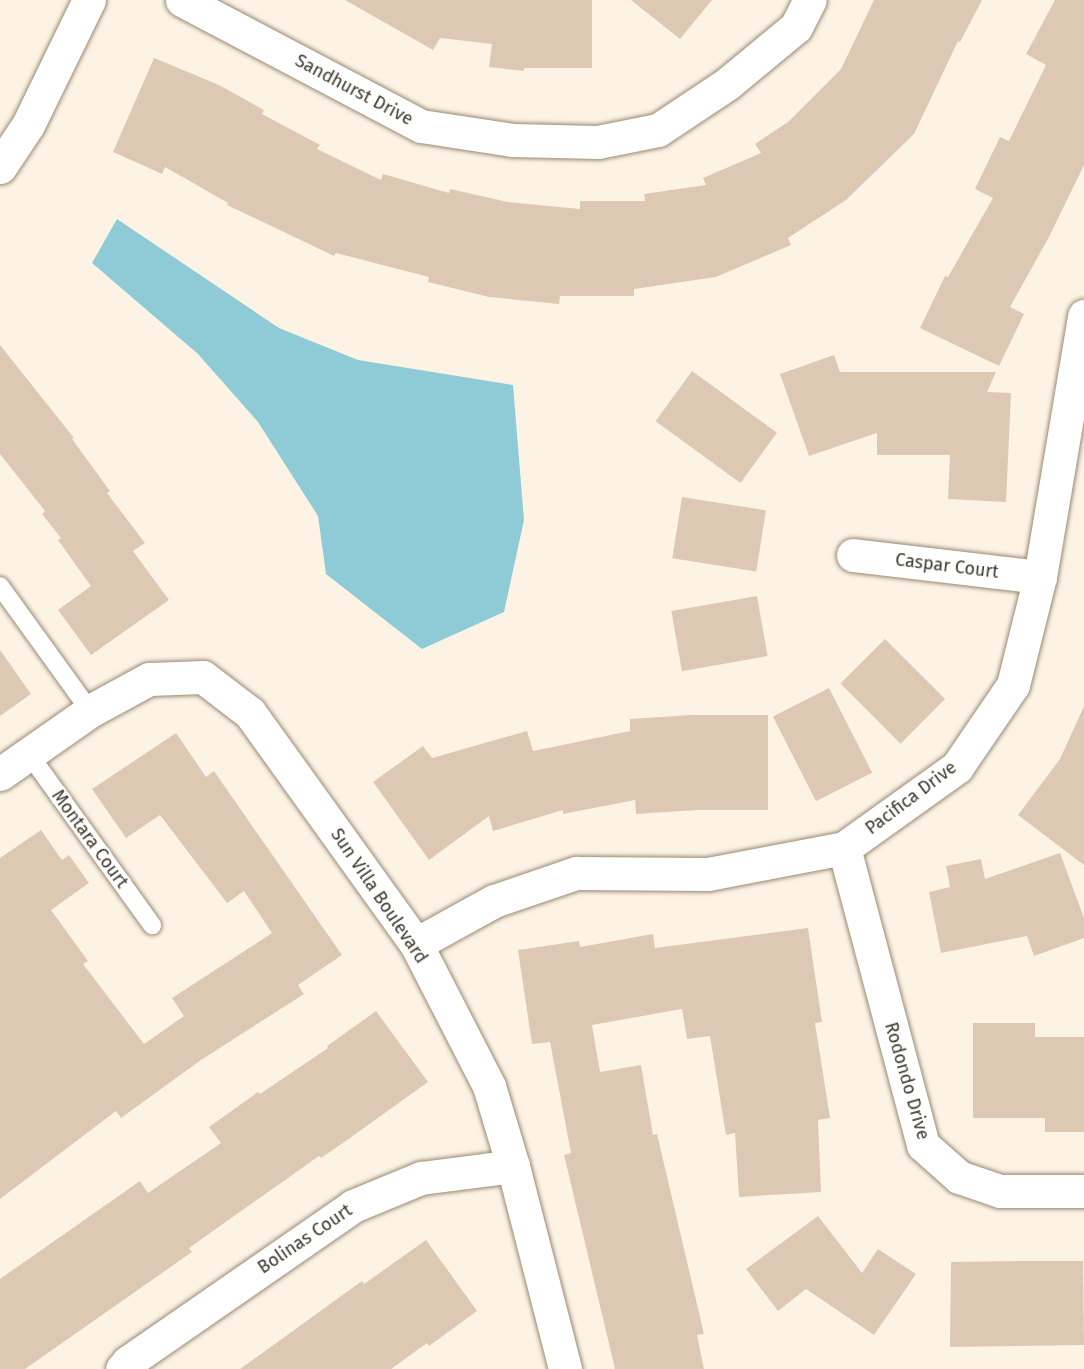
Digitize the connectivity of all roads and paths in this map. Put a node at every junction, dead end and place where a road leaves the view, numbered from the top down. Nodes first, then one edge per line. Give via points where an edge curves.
1 (89, 0) edge
2 (182, 0) edge
3 (810, 0) edge
4 (0, 167) edge
5 (1084, 316) edge
6 (854, 555) dead end
7 (1040, 577) junction
8 (0, 586) edge
9 (90, 711) junction
10 (29, 754) junction
11 (0, 774) edge
12 (844, 848) junction
13 (152, 925) dead end
14 (416, 944) junction
15 (513, 1166) junction
16 (1084, 1191) edge
17 (122, 1369) edge
18 (565, 1369) edge

1 - 4 street via 28,125
2 - 3 street, Sandhurst Drive via 421,126 512,140 598,142 658,130 727,84 796,27
5 - 7 street, Pacifica Drive
6 - 7 street, Caspar Court
7 - 12 street, Pacifica Drive via 1013,685 957,767
8 - 9 lane
9 - 10 street, Sun Villa Boulevard
9 - 14 street, Sun Villa Boulevard via 149,679 203,677 250,713
10 - 11 street, Sun Villa Boulevard
10 - 13 lane, Montara Court
12 - 14 street, Pacifica Drive via 708,874 576,873 494,901
12 - 16 street, Rodondo Drive via 923,1145 959,1177 1000,1191
14 - 15 street, Sun Villa Boulevard via 489,1086
15 - 17 street, Bolinas Court via 421,1178 353,1206
15 - 18 street, Sun Villa Boulevard

